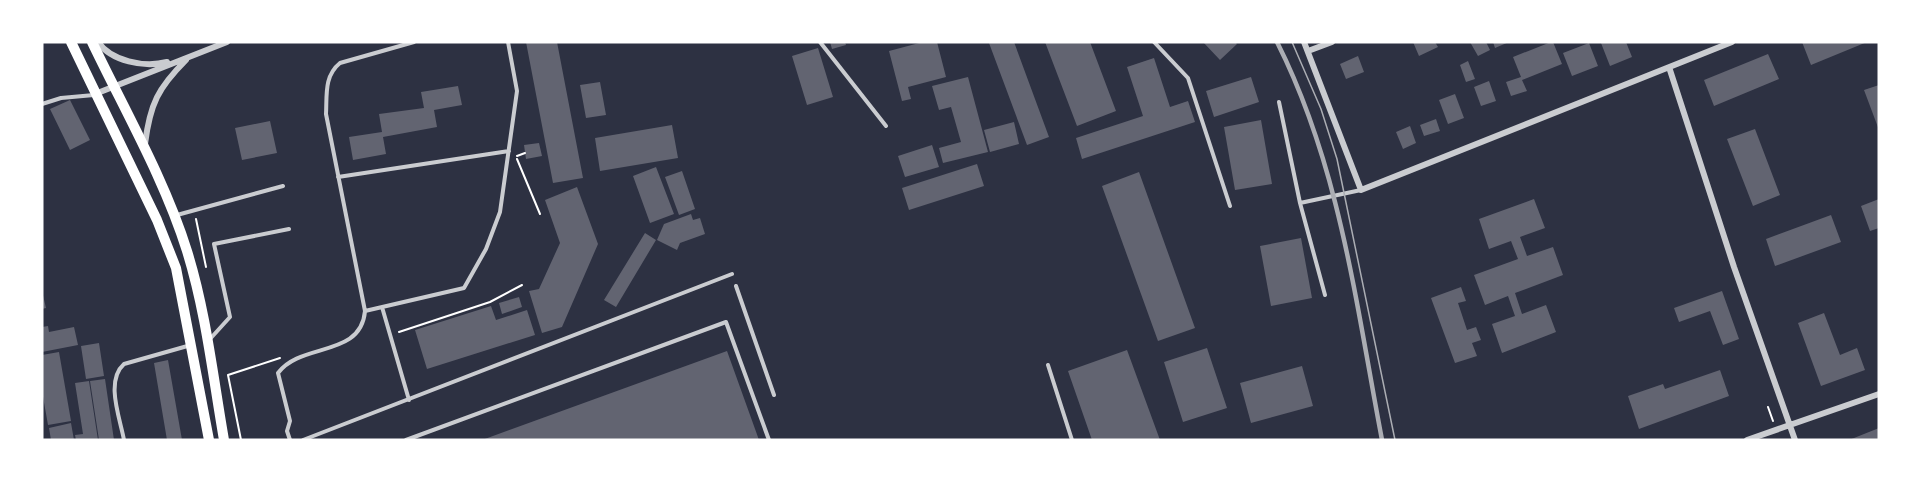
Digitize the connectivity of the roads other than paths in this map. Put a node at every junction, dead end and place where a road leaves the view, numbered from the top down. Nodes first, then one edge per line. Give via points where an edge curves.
1 (71, 42) edge
2 (92, 42) edge
3 (98, 42) edge
4 (227, 42) edge
5 (414, 42) edge
6 (508, 42) edge
7 (820, 42) edge
8 (1154, 42) edge
9 (1304, 42) edge
10 (1332, 42) edge
11 (1732, 42) edge
12 (1308, 51) junction
13 (190, 56) junction
14 (1669, 67) junction
15 (114, 87) junction
16 (95, 94) junction
17 (1279, 102) dead end
18 (42, 104) edge
19 (886, 126) dead end
20 (509, 150) junction
21 (144, 151) junction
22 (338, 177) junction
23 (283, 186) dead end
24 (1361, 190) junction
25 (1300, 202) junction
26 (1230, 206) dead end
27 (174, 216) junction
28 (289, 229) dead end
29 (732, 274) dead end
30 (736, 286) dead end
31 (1325, 295) dead end
32 (382, 307) junction
33 (365, 311) junction
34 (207, 342) junction
35 (192, 345) junction
36 (1048, 365) dead end
37 (1879, 394) edge
38 (774, 395) dead end
39 (409, 400) junction
40 (1790, 424) junction
41 (124, 440) edge
42 (209, 440) edge
43 (224, 440) edge
44 (290, 440) edge
45 (303, 440) edge
46 (406, 440) edge
47 (769, 440) edge
48 (1072, 440) edge
49 (1747, 440) edge
50 (1795, 440) edge

1 - 16 main road
2 - 15 main road
3 - 13 street via 102,49 123,60 141,64 162,64
4 - 13 street
5 - 22 lane via 340,63 331,70 326,114
6 - 20 lane via 517,91
7 - 19 lane
8 - 26 lane via 1188,78
9 - 12 street
10 - 12 street
11 - 14 street
12 - 24 street
13 - 15 street
13 - 21 street via 165,81 154,100
14 - 24 street
14 - 40 street
15 - 16 street
15 - 21 main road
16 - 18 lane
16 - 35 main road via 158,220 176,268
17 - 25 lane
20 - 22 lane
20 - 32 lane via 500,212 486,249 464,288
21 - 27 main road
22 - 33 lane
23 - 27 lane
24 - 25 lane
25 - 31 lane
27 - 34 main road via 195,280
28 - 34 lane via 214,244 230,317
29 - 39 lane
30 - 38 lane
32 - 33 lane
32 - 39 lane
33 - 44 lane via 364,323 352,340 286,363 278,373 290,420
34 - 43 main road
35 - 41 lane via 118,369 114,387
35 - 42 main road
36 - 48 lane
37 - 40 street
39 - 45 lane
40 - 49 street
40 - 50 street
46 - 47 lane via 726,322

